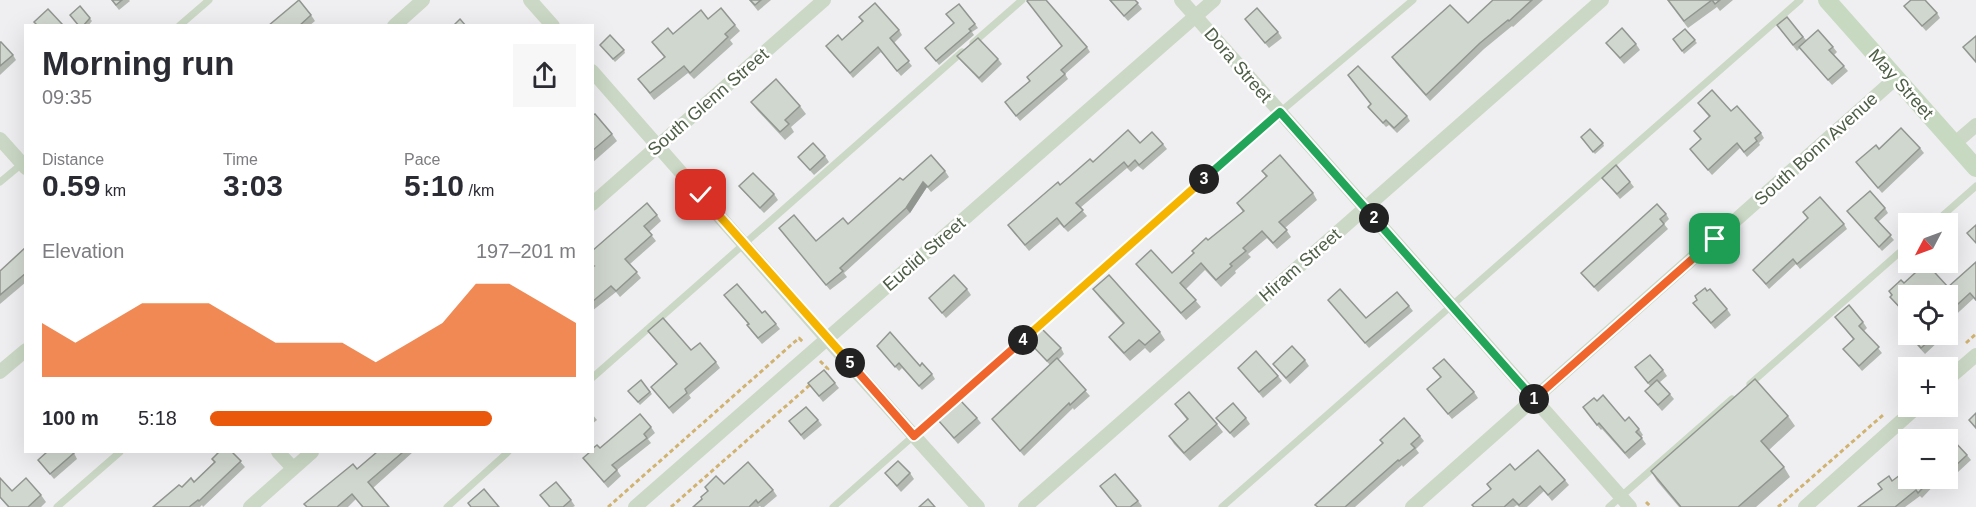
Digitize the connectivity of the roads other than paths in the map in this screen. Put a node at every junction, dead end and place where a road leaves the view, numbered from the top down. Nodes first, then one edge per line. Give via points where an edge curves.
1 (209, 0) edge
2 (423, 0) edge
3 (530, 0) edge
4 (824, 0) edge
5 (1022, 0) edge
6 (1181, 0) edge
7 (1214, 0) edge
8 (1413, 0) edge
9 (1602, 0) edge
10 (1800, 0) edge
11 (1827, 0) edge
12 (1195, 16) junction
13 (181, 24) edge
14 (396, 24) edge
15 (551, 24) edge
16 (594, 73) edge
17 (1896, 78) junction
18 (1280, 112) junction
19 (1976, 125) edge
20 (0, 140) edge
21 (1954, 144) junction
22 (658, 146) junction
23 (24, 164) edge
24 (1976, 168) edge
25 (0, 183) edge
26 (1976, 186) edge
27 (594, 202) edge
28 (1365, 208) junction
29 (1945, 213) edge
30 (745, 244) junction
31 (1898, 254) edge
32 (1452, 307) junction
33 (828, 339) junction
34 (24, 352) edge
35 (1976, 354) edge
36 (1958, 370) edge
37 (0, 372) edge
38 (594, 376) edge
39 (1746, 387) edge
40 (1737, 395) edge
41 (1534, 399) junction
42 (1906, 417) edge
43 (914, 436) junction
44 (119, 453) edge
45 (279, 453) edge
46 (311, 453) edge
47 (507, 453) edge
48 (293, 468) junction
49 (1625, 502) edge
50 (57, 507) edge
51 (250, 507) edge
52 (447, 507) edge
53 (635, 507) edge
54 (833, 507) edge
55 (978, 507) edge
56 (1025, 507) edge
57 (1222, 507) edge
58 (1412, 507) edge
59 (1609, 507) edge
60 (1805, 507) edge

1 - 13 lane
2 - 14 street
3 - 15 street
4 - 22 street, South Glenn Street
5 - 30 lane
6 - 12 street, Dora Street
7 - 12 street, Euclid Street
8 - 18 lane
9 - 28 street, Hiram Street
10 - 32 lane
11 - 17 street, May Street
12 - 18 street, Dora Street
12 - 33 street, Euclid Street
16 - 22 street
17 - 21 street, May Street
17 - 41 street, South Bonn Avenue
18 - 28 street, Dora Street
18 - 43 lane
19 - 21 street
20 - 23 street
21 - 24 street, May Street
22 - 27 street, South Glenn Street
22 - 30 street
23 - 25 lane
26 - 29 lane
28 - 32 street, Dora Street
28 - 56 street, Hiram Street
30 - 33 street
30 - 38 lane
31 - 39 lane
32 - 41 street, Dora Street
32 - 57 lane
33 - 43 street
33 - 53 street, Euclid Street
34 - 37 street
35 - 36 street
40 - 49 lane
41 - 49 street, Dora Street
41 - 58 street, South Bonn Avenue
42 - 60 street
43 - 54 lane
43 - 55 street
44 - 50 lane
45 - 48 street
46 - 48 street
47 - 52 lane
48 - 51 street
49 - 59 lane

